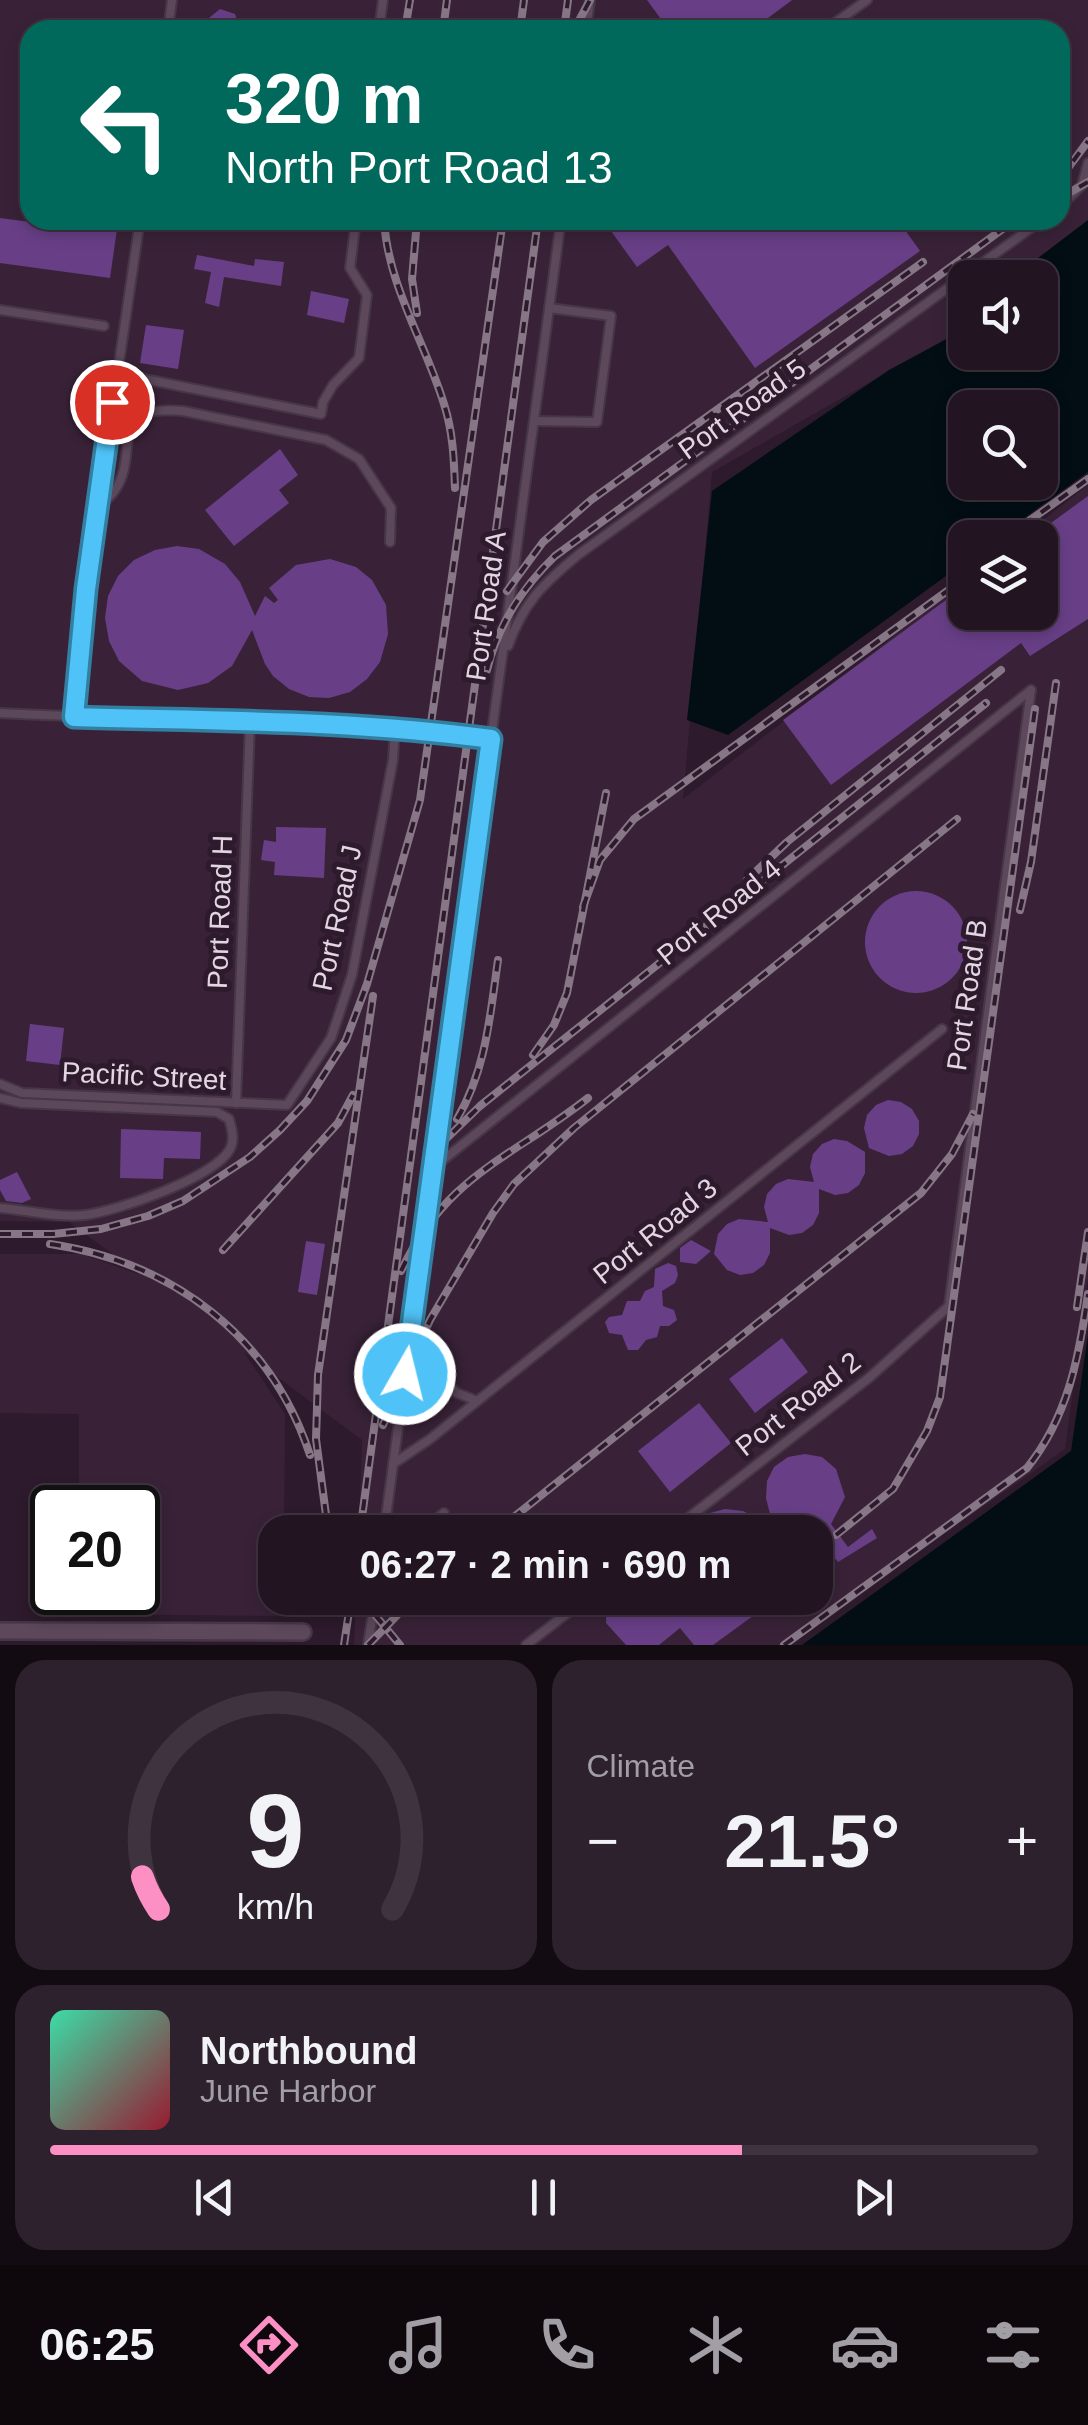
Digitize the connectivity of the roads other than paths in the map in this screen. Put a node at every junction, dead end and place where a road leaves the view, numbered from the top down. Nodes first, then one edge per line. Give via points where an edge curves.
1 (866, 0) edge
2 (839, 20) edge
3 (1088, 164) edge
4 (1070, 197) edge
5 (139, 230) edge
6 (355, 230) edge
7 (561, 230) edge
8 (1028, 230) edge
9 (549, 308) junction
10 (0, 310) edge
11 (104, 326) dead end
12 (118, 367) junction
13 (534, 421) junction
14 (97, 507) junction
15 (390, 542) dead end
16 (501, 664) junction
17 (1032, 690) joint
18 (0, 713) edge
19 (74, 717) junction
20 (250, 722) junction
21 (395, 728) junction
22 (491, 739) junction
23 (942, 1029) dead end
24 (0, 1084) edge
25 (0, 1098) edge
26 (236, 1103) junction
27 (288, 1105) joint
28 (434, 1168) junction
29 (0, 1208) edge
30 (949, 1306) joint
31 (408, 1347) junction
32 (477, 1402) junction
33 (393, 1464) junction
34 (444, 1513) dead end
35 (386, 1515) edge
36 (441, 1515) edge
37 (692, 1515) edge
38 (372, 1615) edge
39 (565, 1615) edge
40 (0, 1631) edge
41 (302, 1632) dead end
42 (58, 1638) edge
43 (368, 1645) edge
44 (526, 1645) edge

1 - 2 lane
3 - 4 lane
5 - 12 lane
6 - 12 lane via 350,268 367,294 359,358 333,385 322,414 139,378
7 - 9 lane, Port Road A
8 - 16 lane, Port Road 5 via 578,555 519,615
9 - 13 lane, Port Road A
9 - 13 lane via 611,316 597,422
10 - 11 lane
12 - 14 lane
13 - 16 lane, Port Road A
14 - 15 lane via 120,481 129,430 144,414 183,411 326,440 359,459 392,508
14 - 19 lane
16 - 22 lane, Port Road A
17 - 28 lane, Port Road 4
17 - 30 lane, Port Road B
18 - 19 lane
19 - 20 lane
20 - 21 lane
20 - 26 lane, Port Road H
21 - 22 lane
21 - 27 lane, Port Road J via 352,975 331,1038
22 - 28 lane, Port Road A
23 - 32 lane, Port Road 3
24 - 26 lane, Pacific Street via 22,1093
25 - 29 lane via 217,1112 232,1130 230,1150 210,1169 104,1210 82,1216
26 - 27 lane, Pacific Street
28 - 31 lane, Port Road A
30 - 37 lane, Port Road 2 via 870,1377
31 - 32 lane via 457,1393
31 - 33 lane, Port Road A
32 - 33 lane, Port Road 3
33 - 35 lane, Port Road A
34 - 36 lane
38 - 43 lane
39 - 44 lane
40 - 42 street
41 - 42 street

